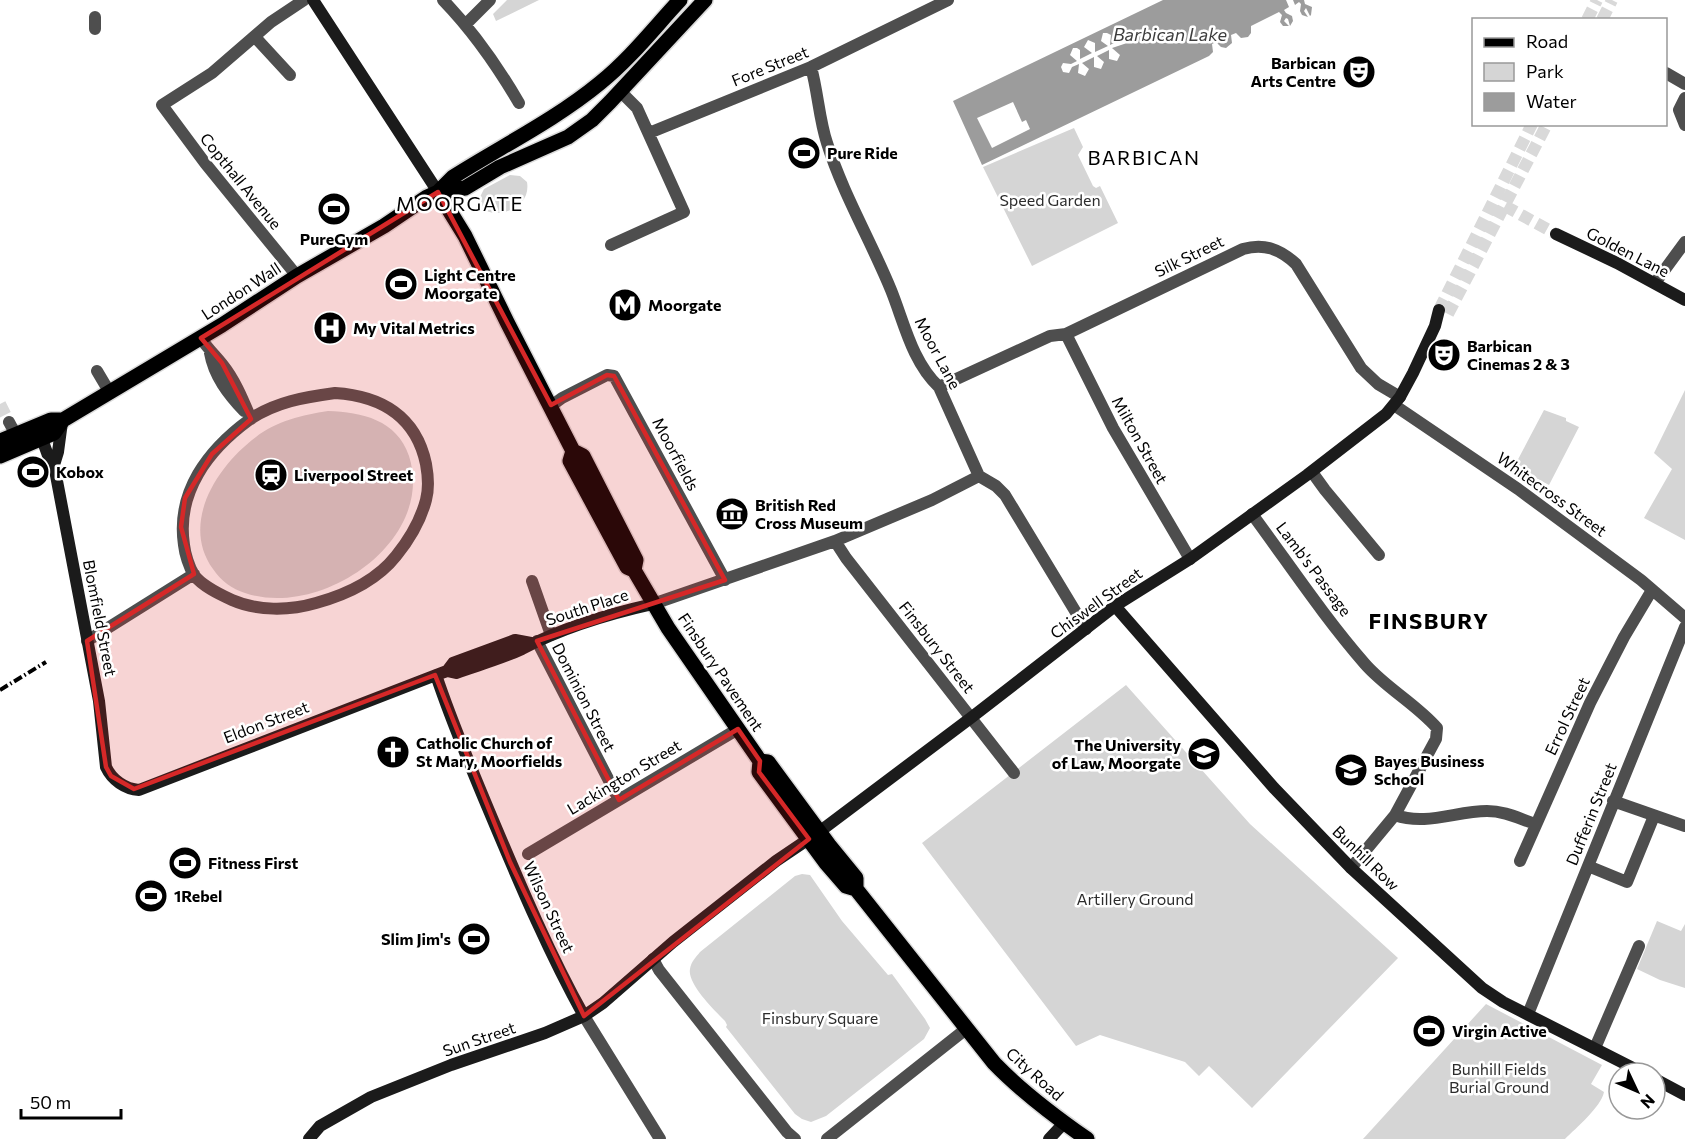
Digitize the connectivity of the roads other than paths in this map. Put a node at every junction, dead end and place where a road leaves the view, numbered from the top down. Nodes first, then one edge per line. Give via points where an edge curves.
1 (304, 0) edge
2 (313, 0) edge
3 (443, 0) edge
4 (490, 0) edge
5 (680, 0) edge
6 (705, 0) edge
7 (948, 0) edge
8 (465, 25) junction
9 (255, 37) junction
10 (811, 68) junction
11 (1667, 74) edge
12 (290, 75) dead end
13 (1685, 84) edge
14 (620, 91) junction
15 (1685, 98) edge
16 (519, 103) dead end
17 (1683, 121) edge
18 (649, 133) junction
19 (438, 192) junction
20 (1556, 234) tunnel mouth
21 (1685, 242) edge
22 (611, 245) dead end
23 (297, 276) junction
24 (1655, 283) junction
25 (1685, 300) edge
26 (1443, 312) tunnel mouth
27 (1066, 334) junction
28 (201, 338) junction
29 (97, 371) dead end
30 (939, 387) junction
31 (110, 393) junction
32 (1397, 401) junction
33 (551, 406) junction
34 (251, 419) junction
35 (63, 420) junction
36 (42, 439) junction
37 (0, 441) edge
38 (0, 456) edge
39 (54, 465) junction
40 (1312, 472) junction
41 (979, 476) junction
42 (1252, 514) junction
43 (835, 540) junction
44 (1379, 555) dead end
45 (1190, 559) junction
46 (194, 574) junction
47 (532, 581) dead end
48 (720, 581) junction
49 (1652, 590) junction
50 (1685, 600) edge
51 (653, 604) junction
52 (1115, 606) junction
53 (1682, 615) edge
54 (1685, 627) edge
55 (1086, 629) junction
56 (551, 635) junction
57 (87, 641) junction
58 (534, 642) junction
59 (441, 673) junction
60 (972, 717) junction
61 (738, 729) junction
62 (1014, 773) dead end
63 (111, 776) joint
64 (619, 800) junction
65 (1613, 801) junction
66 (1395, 815) junction
67 (1654, 816) junction
68 (1536, 824) junction
69 (1685, 826) edge
70 (814, 836) junction
71 (528, 854) dead end
72 (1520, 861) dead end
73 (1588, 866) junction
74 (1351, 868) junction
75 (1640, 946) dead end
76 (653, 959) junction
77 (1528, 1014) junction
78 (584, 1016) junction
79 (966, 1029) junction
80 (1594, 1047) junction
81 (1620, 1061) edge
82 (1667, 1085) edge
83 (1685, 1095) edge
84 (1064, 1123) junction
85 (309, 1139) edge
86 (660, 1139) edge
87 (795, 1139) edge
88 (827, 1139) edge
89 (1049, 1139) edge
90 (1087, 1139) edge

1 - 9 street
2 - 19 main road
3 - 8 street
4 - 8 street
5 - 19 main road, London Wall via 601,83 453,177
6 - 14 main road, London Wall
7 - 10 street, Fore Street
8 - 16 street
9 - 12 street
9 - 23 street, Copthall Avenue via 212,73 162,105
10 - 18 street, Fore Street
10 - 30 street, Moor Lane via 834,163 912,345 929,378
11 - 13 street
14 - 18 street via 637,108
14 - 19 main road, London Wall via 592,120 568,137 500,167 465,188
15 - 17 street via 1678,110
18 - 22 street via 684,212
19 - 23 main road, London Wall
19 - 33 main road via 465,236
20 - 24 main road, Golden Lane
21 - 24 street
23 - 28 main road, London Wall
24 - 25 main road, Golden Lane
26 - 32 main road
27 - 30 street, Silk Street via 1050,336
27 - 32 street, Silk Street via 1243,249 1266,247 1296,264 1361,368
27 - 45 street, Milton Street via 1113,428
28 - 31 main road, London Wall
28 - 34 street via 210,352 213,369 231,398
29 - 31 street
30 - 41 street, Moor Lane
31 - 35 main road, London Wall
32 - 40 main road, Chiswell Street
32 - 49 street, Whitecross Street
33 - 48 street, Moorfields via 607,375 614,376
33 - 51 main road via 573,451 570,461 588,497 627,567 634,570
34 - 46 street via 212,454 185,498 181,527
34 - 46 street via 283,403 335,393 355,394 383,404 417,435 428,476 427,499 396,556 357,587 331,599 302,607 264,609 220,594
35 - 36 main road, London Wall via 54,433
35 - 37 main road, London Wall via 12,429
35 - 39 main road, Blomfield Street
36 - 38 main road, London Wall
36 - 39 main road, Blomfield Street
39 - 57 main road, Blomfield Street
40 - 42 main road, Chiswell Street
40 - 44 street
41 - 43 street
41 - 55 street via 1005,495
42 - 45 main road, Chiswell Street
42 - 66 street, Lamb's Passage via 1365,664 1437,728 1436,739
43 - 48 street
43 - 60 street, Finsbury Street
45 - 52 main road, Chiswell Street
46 - 57 street
47 - 56 street
48 - 51 street
49 - 53 street, Whitecross Street
49 - 68 street, Errol Street via 1590,703
50 - 53 street
51 - 56 main road, South Place
51 - 61 main road, Finsbury Pavement
52 - 55 main road, Chiswell Street
52 - 74 main road, Bunhill Row via 1274,788
54 - 65 street, Dufferin Street
55 - 60 main road, Chiswell Street
56 - 58 main road, South Place
57 - 63 main road, Blomfield Street via 106,767
58 - 59 main road, South Place via 456,673
58 - 64 street, Dominion Street
59 - 63 main road, Eldon Street via 139,790
59 - 78 main road, Wilson Street via 469,763 510,862
60 - 62 street, Finsbury Street
60 - 70 main road, Chiswell Street
61 - 64 street, Lackington Street
61 - 70 main road, Finsbury Pavement via 760,761 768,762
64 - 71 street, Lackington Street
65 - 67 street
65 - 73 street, Dufferin Street
66 - 68 street via 1413,820 1501,812
66 - 74 street, Lamb's Passage
67 - 69 street
67 - 73 street via 1627,882
68 - 72 street, Errol Street
70 - 76 main road
70 - 79 main road via 856,878 856,889
73 - 77 street, Dufferin Street
74 - 77 main road, Bunhill Row via 1482,988
75 - 80 street
76 - 78 main road, Sun Street
76 - 87 street via 719,1048
77 - 80 main road, Bunhill Row
78 - 85 main road, Sun Street via 371,1097 320,1126
78 - 86 street, Wilson Street
79 - 84 main road, City Road via 1016,1085
79 - 88 street
80 - 81 main road, Bunhill Row
82 - 83 main road
84 - 89 main road
84 - 90 main road, City Road

